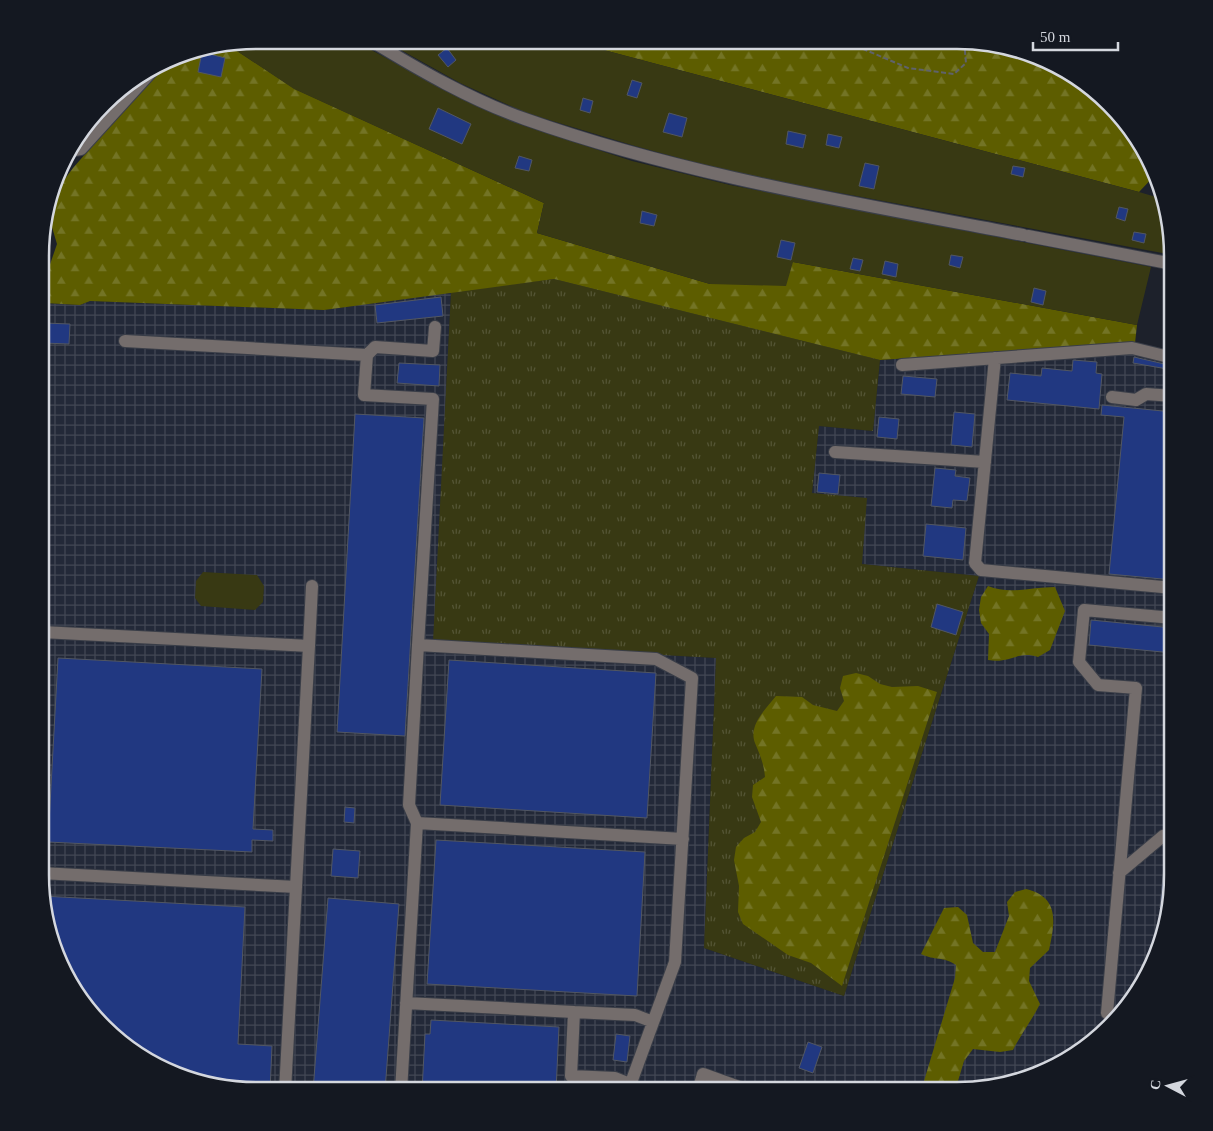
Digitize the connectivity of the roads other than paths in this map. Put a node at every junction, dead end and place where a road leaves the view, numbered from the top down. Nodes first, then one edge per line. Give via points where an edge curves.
1 (386, 49) edge
2 (139, 85) edge
3 (78, 149) edge
4 (1164, 262) edge
5 (435, 328) dead end
6 (125, 341) dead end
7 (367, 355) junction
8 (1164, 356) edge
9 (995, 358) junction
10 (902, 364) dead end
11 (1164, 395) edge
12 (1112, 397) dead end
13 (834, 452) dead end
14 (985, 462) junction
15 (312, 586) dead end
16 (1164, 587) edge
17 (1164, 617) edge
18 (49, 632) edge
19 (418, 645) junction
20 (309, 646) junction
21 (417, 823) junction
22 (1164, 836) edge
23 (683, 839) junction
24 (1120, 872) junction
25 (49, 873) edge
26 (296, 887) junction
27 (406, 1003) junction
28 (574, 1012) junction
29 (1111, 1015) edge
30 (653, 1022) junction
31 (285, 1082) edge
32 (402, 1082) edge
33 (621, 1082) edge
34 (631, 1082) edge
35 (701, 1082) edge
36 (725, 1082) edge

1 - 4 street via 458,89 524,119 635,154 733,179
2 - 3 street
5 - 7 street via 433,351 375,347
6 - 7 street
7 - 19 street via 364,395 433,399
8 - 9 street via 1132,348
9 - 10 street
9 - 14 street
11 - 12 street via 1146,394 1136,400
13 - 14 street
14 - 16 street via 975,563 981,570
15 - 20 street
17 - 24 street via 1084,610 1078,662 1098,685 1136,688
18 - 20 street
19 - 21 street via 409,805
19 - 23 street via 656,660 692,678
20 - 26 street
21 - 23 street
21 - 27 street
22 - 24 street
23 - 30 street via 676,962
24 - 29 street via 1107,1013
25 - 26 street
26 - 31 street
27 - 28 street
27 - 32 street
28 - 30 street via 635,1015
28 - 33 street via 571,1076 615,1078
30 - 34 street
35 - 36 street via 703,1074

